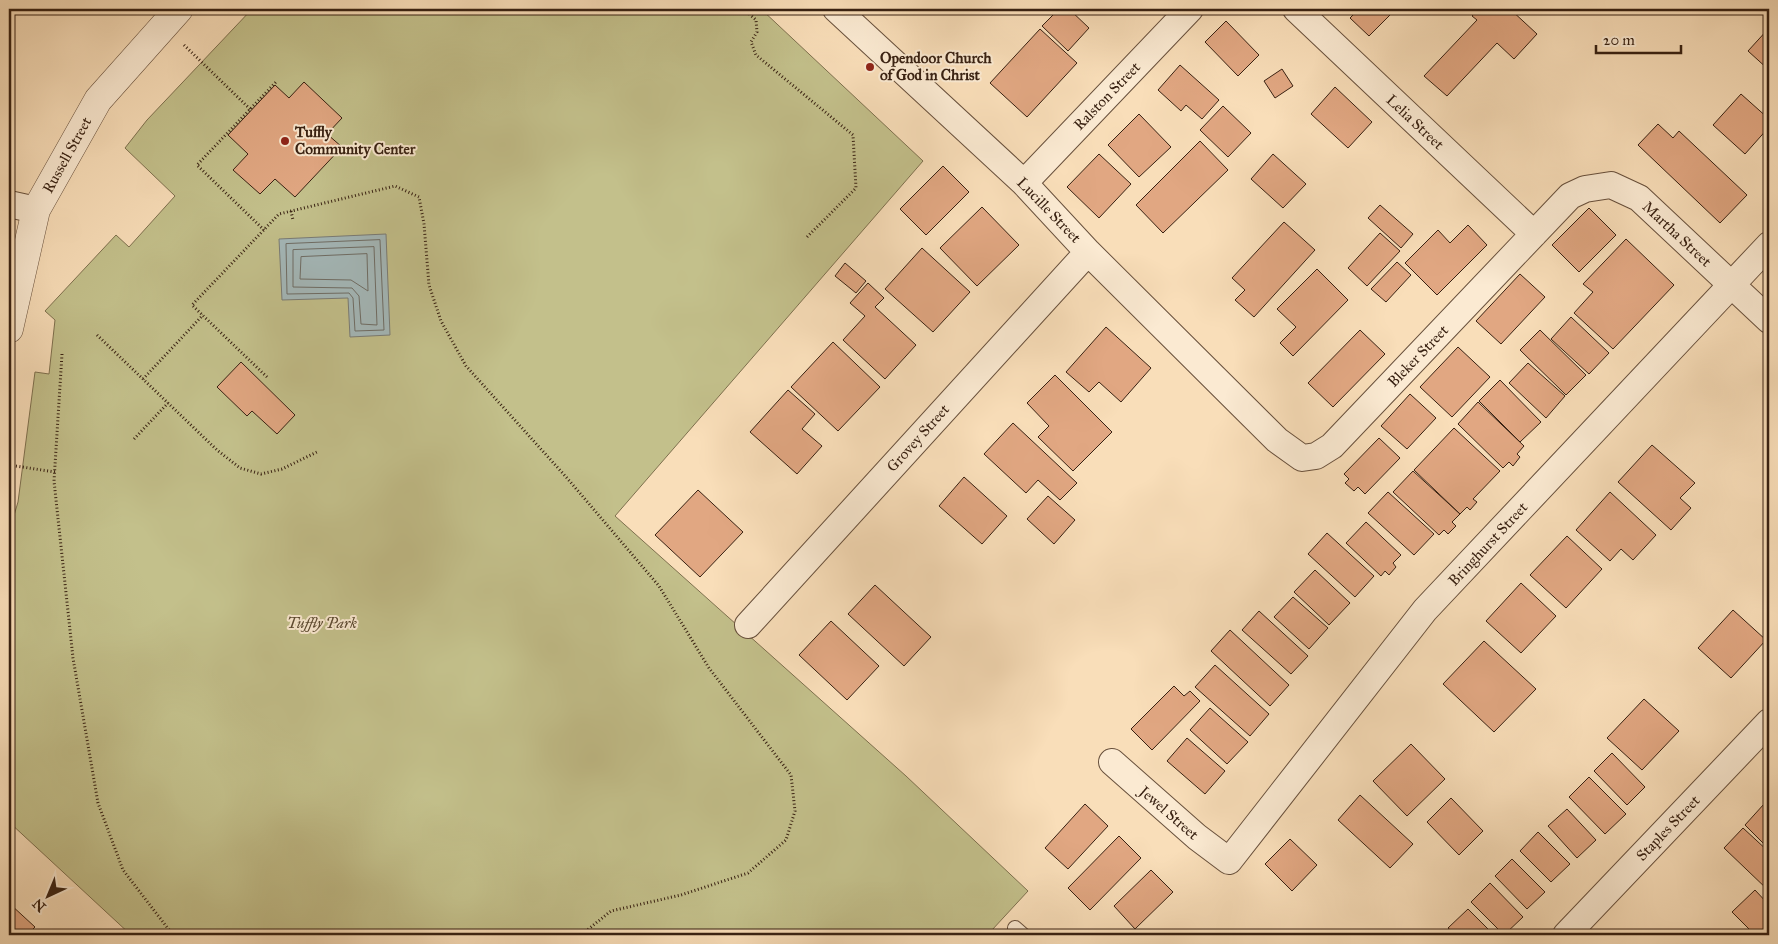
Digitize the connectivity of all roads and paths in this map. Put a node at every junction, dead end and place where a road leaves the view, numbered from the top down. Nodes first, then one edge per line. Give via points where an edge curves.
1 (744, 9) edge
2 (836, 9) edge
3 (1190, 9) edge
4 (1296, 9) edge
5 (171, 17) edge
6 (276, 82) dead end
7 (250, 109) junction
8 (1024, 184) junction
9 (1570, 196) joint
10 (9, 204) edge
11 (36, 210) junction
12 (291, 211) junction
13 (293, 220) dead end
14 (264, 230) junction
15 (1534, 234) junction
16 (807, 237) dead end
17 (1769, 245) edge
18 (1088, 252) junction
19 (1733, 286) junction
20 (203, 315) junction
21 (1769, 320) edge
22 (9, 330) edge
23 (98, 335) dead end
24 (62, 354) dead end
25 (268, 377) dead end
26 (144, 380) junction
27 (168, 403) junction
28 (1255, 418) joint
29 (134, 440) dead end
30 (319, 451) dead end
31 (9, 465) edge
32 (55, 472) junction
33 (748, 625) dead end
34 (1769, 722) edge
35 (1112, 762) dead end
36 (1229, 861) joint
37 (173, 935) edge
38 (581, 935) edge
39 (1566, 935) edge

1 - 16 path via 756,20 757,32 751,42 756,55 853,135 856,188
2 - 8 street, Lucille Street
3 - 8 street, Ralston Street
4 - 15 street, Lelia Street
5 - 7 path
5 - 11 street, Russell Street via 98,100
6 - 7 path
7 - 14 path via 197,165
8 - 18 street, Lucille Street
9 - 15 street, Bleker Street
9 - 19 street, Martha Street via 1585,189 1611,185 1639,198
10 - 11 street
11 - 22 street, Russell Street
12 - 13 path
12 - 14 path via 279,214
12 - 38 path via 395,186 419,197 428,285 441,321 466,366 659,586 709,668 791,775 796,811 786,840 748,873 681,895 611,911
14 - 20 path via 192,305
15 - 28 street, Bleker Street via 1332,446 1316,456 1302,458
17 - 19 street, Bringhurst Street
18 - 28 street, Lucille Street
18 - 33 street, Grovey Street
19 - 21 street, Martha Street
19 - 36 street, Bringhurst Street via 1426,610
20 - 25 path
20 - 26 path
23 - 26 path
24 - 32 path
26 - 27 path
27 - 29 path
27 - 30 path via 240,468 261,474 282,470
31 - 32 path
32 - 37 path via 73,658 98,803 123,870
34 - 39 street, Staples Street
35 - 36 street, Jewel Street

